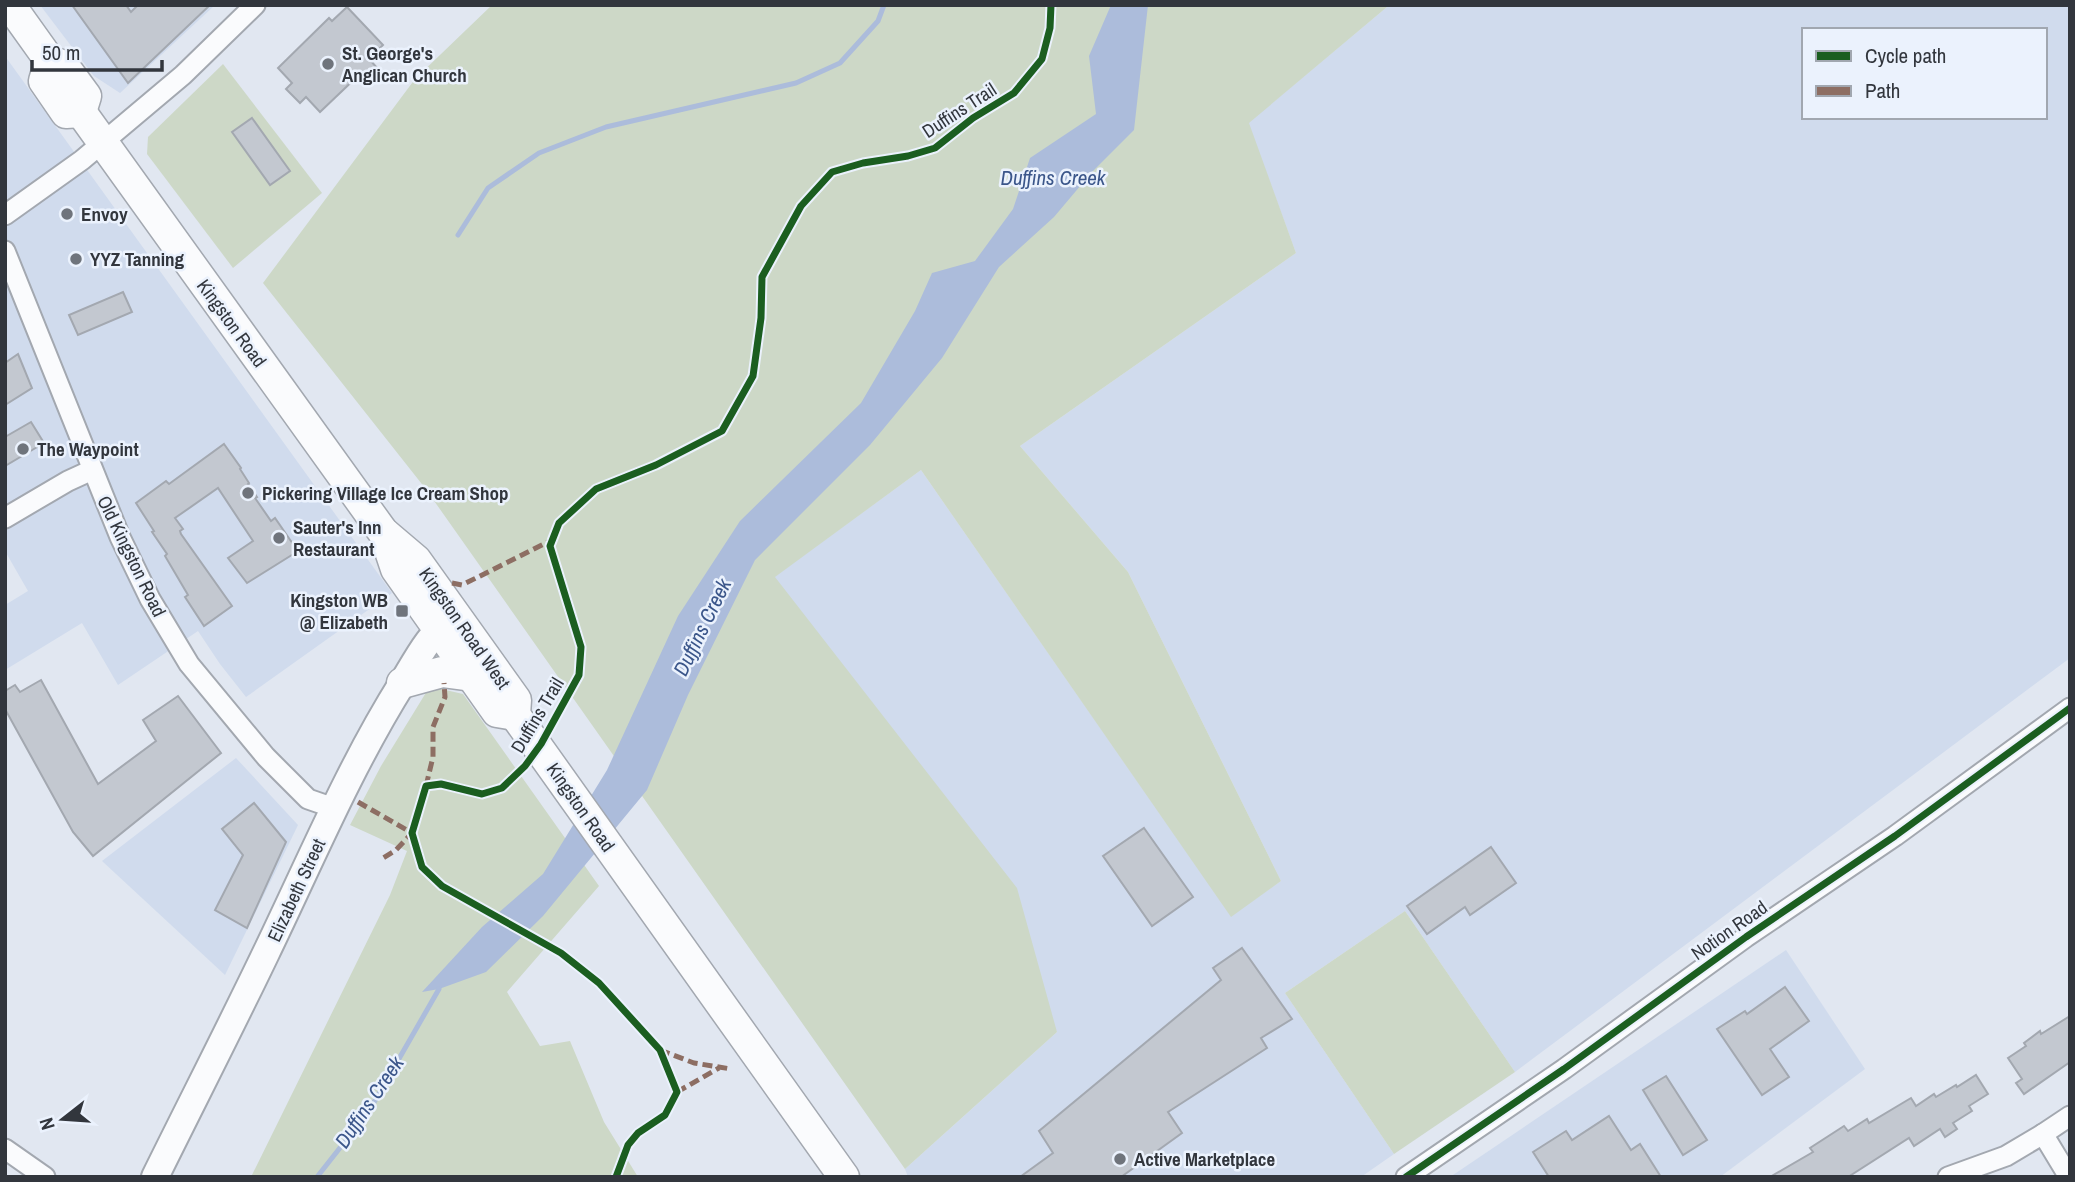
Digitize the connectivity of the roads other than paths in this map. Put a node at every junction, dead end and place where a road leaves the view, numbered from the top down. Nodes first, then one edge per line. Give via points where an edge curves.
1 (10, 5) edge
2 (255, 5) edge
3 (103, 141) junction
4 (5, 215) edge
5 (5, 251) edge
6 (92, 470) junction
7 (5, 518) edge
8 (383, 532) joint
9 (447, 621) junction
10 (472, 676) junction
11 (402, 683) junction
12 (2070, 708) edge
13 (515, 715) junction
14 (334, 808) junction
15 (2070, 1116) edge
16 (2043, 1134) junction
17 (5, 1149) edge
18 (45, 1177) edge
19 (155, 1177) edge
20 (844, 1177) edge
21 (1406, 1177) edge
22 (1948, 1177) edge
23 (2069, 1177) edge

1 - 3 main road, Kingston Road via 50,61 44,80 66,113 81,112
2 - 3 street via 183,75
3 - 4 street
3 - 8 main road, Kingston Road
5 - 6 street, Old Kingston Road
6 - 7 street
6 - 14 street, Old Kingston Road via 144,587 189,664 292,784 308,799
8 - 9 main road, Kingston Road West via 416,560
9 - 10 main road, Kingston Road West
9 - 11 street, Elizabeth Street via 427,642
9 - 13 main road, Kingston Road West via 516,700
10 - 11 main road via 442,672
10 - 13 main road, Kingston Road West via 498,712
11 - 14 street, Elizabeth Street
12 - 21 street, Notion Road via 1895,836
13 - 20 main road, Kingston Road
14 - 19 street, Elizabeth Street
15 - 16 street
16 - 22 street via 2006,1156
16 - 23 street
17 - 18 street

